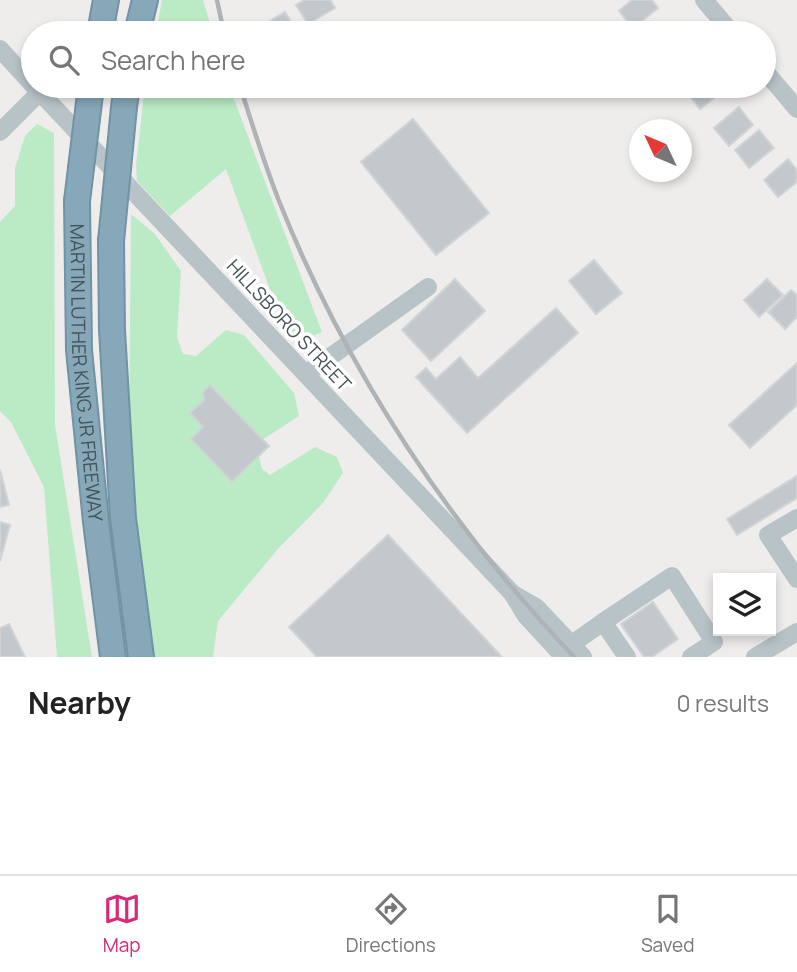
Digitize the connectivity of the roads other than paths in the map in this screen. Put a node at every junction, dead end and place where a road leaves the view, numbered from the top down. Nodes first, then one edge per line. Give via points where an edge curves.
1 (106, 0) edge
2 (145, 0) edge
3 (704, 0) edge
4 (102, 21) edge
5 (140, 21) edge
6 (722, 21) edge
7 (0, 49) edge
8 (21, 72) edge
9 (776, 84) edge
10 (28, 98) edge
11 (45, 98) edge
12 (90, 98) edge
13 (126, 98) edge
14 (797, 109) edge
15 (0, 132) edge
16 (428, 287) dead end
17 (306, 374) junction
18 (797, 518) edge
19 (797, 579) edge
20 (603, 622) junction
21 (797, 632) edge
22 (712, 651) edge
23 (566, 653) edge
24 (113, 657) edge
25 (141, 657) edge
26 (628, 657) edge
27 (691, 657) edge
28 (755, 657) edge

1 - 4 highway
2 - 5 highway
3 - 6 street
7 - 8 street, HILLSBORO STREET
9 - 14 street
10 - 15 street
11 - 17 street, HILLSBORO STREET
12 - 24 highway, MARTIN LUTHER KING JR FREEWAY, bridge via 77,201 79,350
13 - 25 highway, MARTIN LUTHER KING JR FREEWAY, bridge via 111,241 112,330 123,518
16 - 17 street
17 - 23 street, HILLSBORO STREET via 512,593 526,616
18 - 19 street via 768,535
20 - 22 street via 672,576 714,642
20 - 23 street
20 - 26 street
21 - 28 street
22 - 27 street

